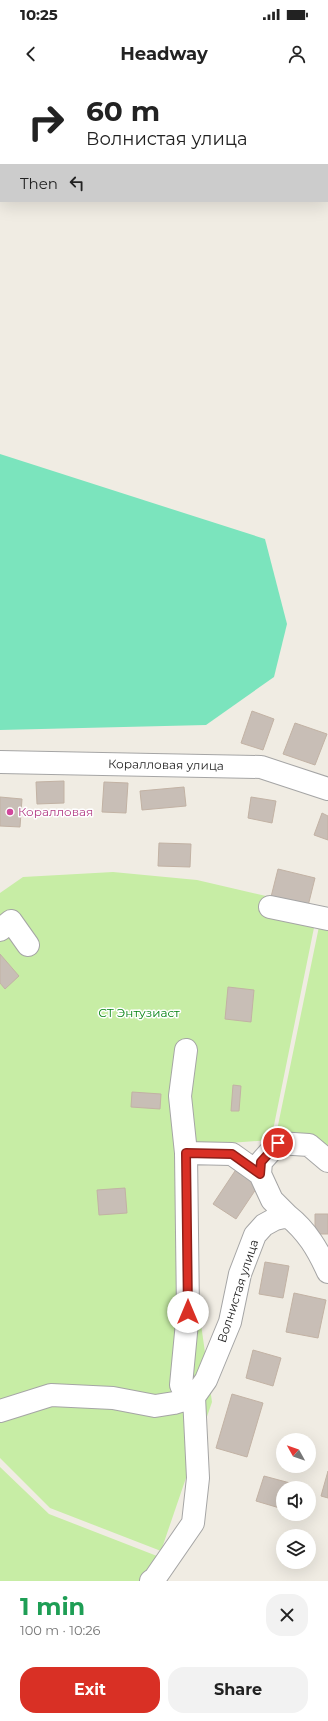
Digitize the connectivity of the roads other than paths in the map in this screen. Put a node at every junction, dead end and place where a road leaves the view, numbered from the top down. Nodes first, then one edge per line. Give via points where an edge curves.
1 (0, 762) edge
2 (328, 789) edge
3 (270, 908) dead end
4 (328, 919) edge
5 (0, 930) edge
6 (28, 945) dead end
7 (186, 1050) dead end
8 (186, 1153) junction
9 (328, 1161) edge
10 (260, 1174) junction
11 (288, 1216) junction
12 (326, 1263) edge
13 (194, 1397) junction
14 (0, 1411) edge
15 (151, 1581) edge

1 - 2 street, Коралловая улица via 261,767
3 - 4 street
5 - 6 street via 11,921
7 - 8 street via 180,1096
8 - 10 street via 232,1154
8 - 13 street via 188,1312 181,1385 184,1391
9 - 10 street via 309,1145 278,1143 261,1162
10 - 11 street via 272,1200
11 - 12 street via 302,1226
11 - 13 street, Волнистая улица via 270,1222 255,1235 240,1274 230,1322 206,1380
13 - 14 street via 174,1404 155,1406 113,1398 51,1395
13 - 15 street via 198,1478 193,1523

